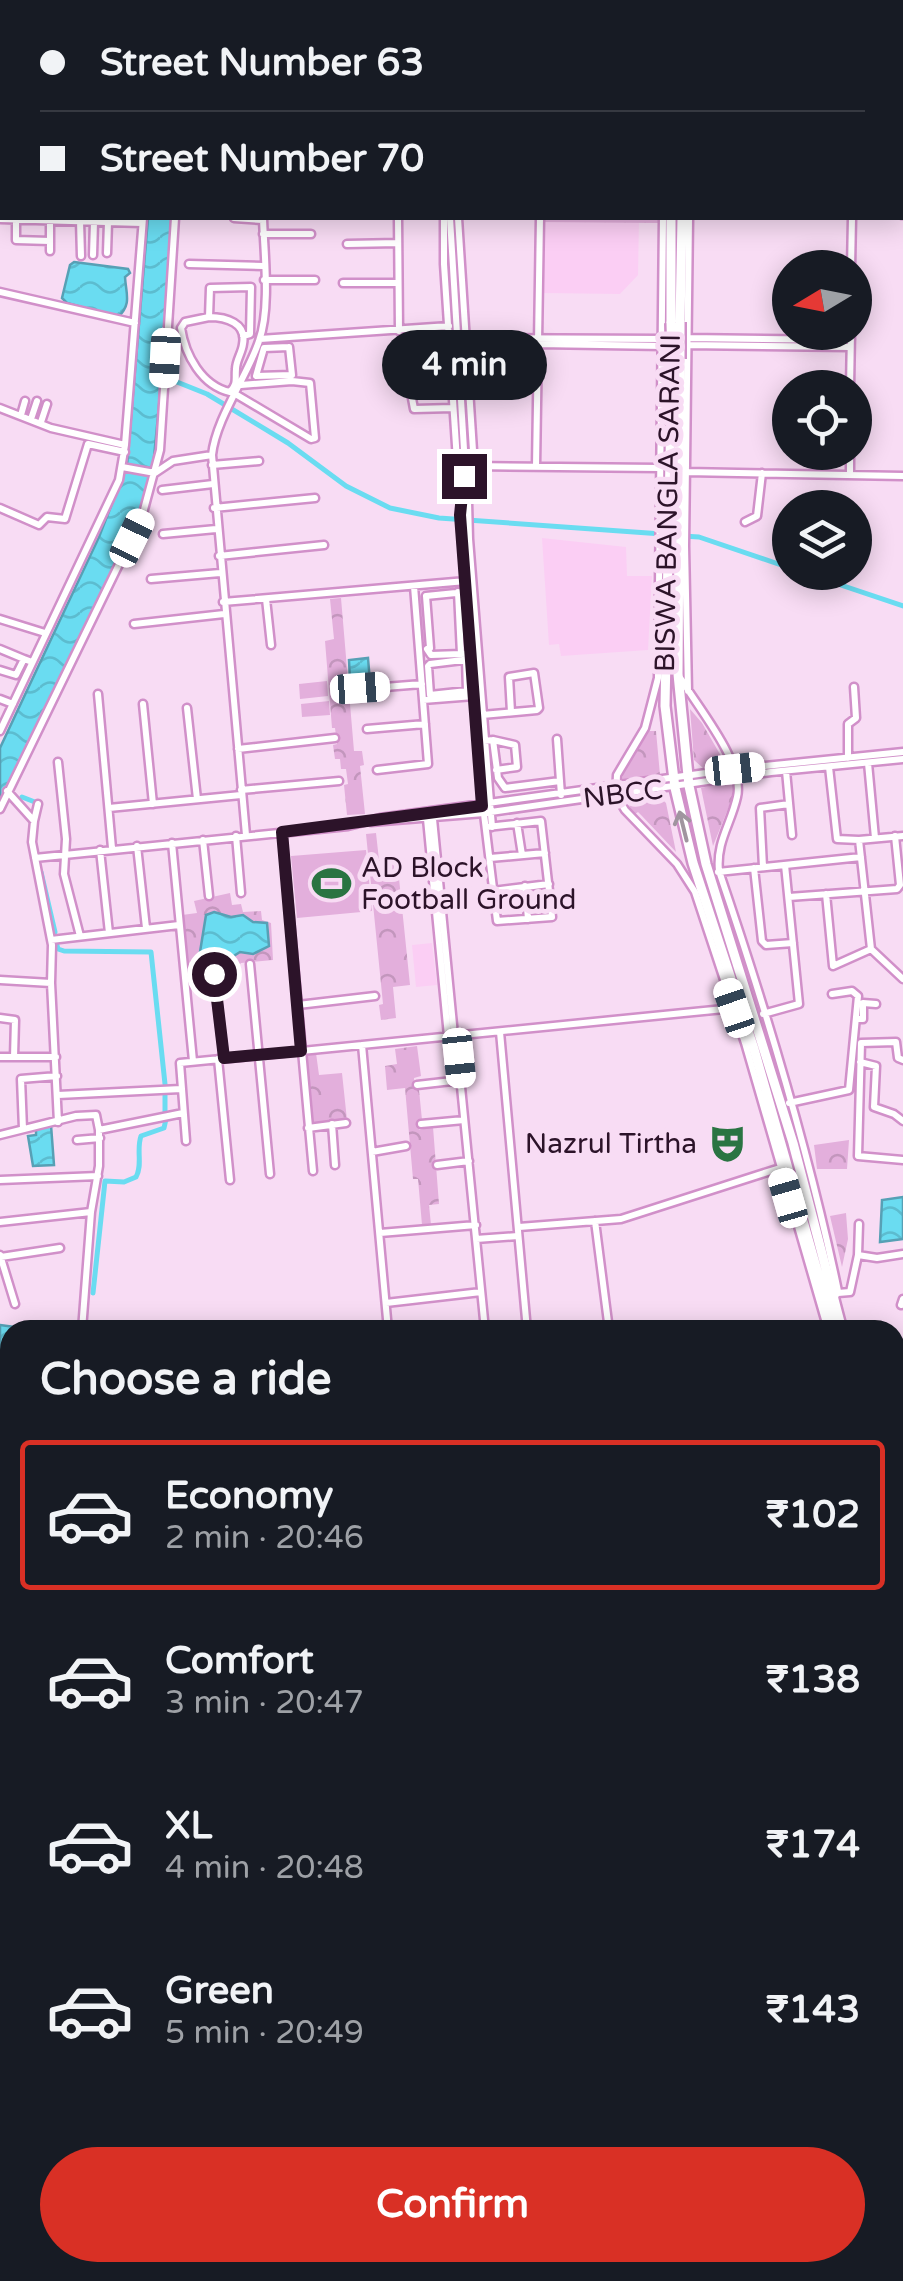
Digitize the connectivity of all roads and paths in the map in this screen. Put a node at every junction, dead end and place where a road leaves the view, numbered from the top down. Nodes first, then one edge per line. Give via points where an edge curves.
1 (16, 220) edge
2 (34, 220) edge
3 (50, 220) edge
4 (60, 220) edge
5 (95, 220) edge
6 (143, 220) edge
7 (175, 220) edge
8 (263, 220) edge
9 (398, 220) edge
10 (447, 220) edge
11 (458, 220) edge
12 (540, 220) edge
13 (663, 220) edge
14 (670, 220) edge
15 (686, 220) edge
16 (686, 220) edge
17 (852, 220) edge
18 (80, 222) junction
19 (108, 222) junction
20 (263, 234) junction
21 (311, 234) dead end
22 (33, 240) junction
23 (50, 241) junction
24 (398, 243) junction
25 (347, 244) dead end
26 (852, 250) edge
27 (50, 251) dead end
28 (106, 253) dead end
29 (81, 256) dead end
30 (93, 256) dead end
31 (189, 264) dead end
32 (263, 266) junction
33 (264, 280) junction
34 (314, 280) dead end
35 (397, 282) junction
36 (343, 284) dead end
37 (0, 292) edge
38 (209, 317) junction
39 (135, 323) junction
40 (675, 323) junction
41 (452, 326) junction
42 (399, 331) junction
43 (246, 338) junction
44 (260, 338) junction
45 (289, 338) junction
46 (465, 338) junction
47 (772, 340) edge
48 (538, 341) junction
49 (688, 341) junction
50 (661, 343) junction
51 (290, 347) junction
52 (256, 348) junction
53 (412, 348) dead end
54 (450, 348) junction
55 (448, 371) junction
56 (292, 378) junction
57 (449, 388) junction
58 (238, 390) junction
59 (25, 401) dead end
60 (37, 401) dead end
61 (47, 404) dead end
62 (0, 408) edge
63 (453, 408) junction
64 (20, 415) junction
65 (31, 418) junction
66 (41, 422) junction
67 (89, 441) junction
68 (125, 448) junction
69 (212, 454) junction
70 (258, 461) dead end
71 (212, 465) junction
72 (469, 466) junction
73 (536, 466) junction
74 (126, 468) junction
75 (660, 468) junction
76 (850, 470) edge
77 (154, 472) junction
78 (686, 472) junction
79 (762, 472) junction
80 (850, 474) junction
81 (903, 476) edge
82 (213, 484) junction
83 (162, 490) dead end
84 (315, 498) dead end
85 (460, 498) junction
86 (0, 508) edge
87 (214, 508) junction
88 (464, 515) junction
89 (745, 522) dead end
90 (216, 528) junction
91 (673, 528) junction
92 (163, 534) dead end
93 (324, 545) dead end
94 (673, 547) junction
95 (219, 556) junction
96 (220, 573) junction
97 (150, 579) dead end
98 (469, 581) junction
99 (414, 586) junction
100 (461, 592) junction
101 (426, 596) junction
102 (414, 597) junction
103 (266, 598) junction
104 (223, 602) junction
105 (224, 614) junction
106 (0, 618) edge
107 (134, 624) dead end
108 (46, 633) junction
109 (270, 645) dead end
110 (430, 648) junction
111 (0, 650) edge
112 (419, 650) junction
113 (467, 656) junction
114 (662, 656) junction
115 (28, 661) junction
116 (0, 670) edge
117 (678, 674) junction
118 (20, 677) junction
119 (422, 684) junction
120 (854, 687) dead end
121 (360, 688) dead end
122 (688, 692) junction
123 (98, 694) dead end
124 (474, 696) junction
125 (428, 698) junction
126 (0, 699) edge
127 (12, 704) junction
128 (143, 704) dead end
129 (187, 708) dead end
130 (511, 712) junction
131 (482, 715) junction
132 (425, 724) junction
133 (367, 728) dead end
134 (0, 731) edge
135 (335, 738) dead end
136 (557, 739) dead end
137 (488, 741) junction
138 (238, 749) junction
139 (903, 752) edge
140 (848, 758) junction
141 (903, 760) edge
142 (58, 762) dead end
143 (868, 763) junction
144 (829, 767) junction
145 (377, 770) dead end
146 (496, 770) junction
147 (786, 771) junction
148 (736, 773) junction
149 (340, 781) dead end
150 (560, 782) junction
151 (688, 782) junction
152 (674, 784) junction
153 (7, 791) junction
154 (615, 792) junction
155 (241, 793) junction
156 (561, 795) junction
157 (197, 800) junction
158 (38, 804) dead end
159 (152, 804) junction
160 (789, 804) junction
161 (109, 808) junction
162 (0, 809) edge
163 (486, 809) junction
164 (430, 816) junction
165 (34, 821) junction
166 (517, 823) junction
167 (490, 827) junction
168 (282, 832) junction
169 (246, 835) junction
170 (792, 835) dead end
171 (236, 836) junction
172 (899, 836) edge
173 (874, 838) junction
174 (203, 840) junction
175 (859, 840) junction
176 (172, 843) junction
177 (137, 846) junction
178 (112, 848) junction
179 (100, 850) junction
180 (64, 853) junction
181 (545, 853) junction
182 (522, 855) junction
183 (861, 857) junction
184 (35, 858) junction
185 (490, 858) junction
186 (785, 865) junction
187 (758, 868) junction
188 (715, 876) junction
189 (549, 884) junction
190 (525, 886) junction
191 (864, 890) junction
192 (492, 891) junction
193 (241, 893) dead end
194 (826, 894) junction
195 (209, 896) dead end
196 (788, 897) junction
197 (528, 919) junction
198 (179, 925) junction
199 (146, 928) junction
200 (109, 932) junction
201 (80, 936) junction
202 (52, 940) junction
203 (793, 943) junction
204 (871, 950) junction
205 (250, 964) dead end
206 (214, 974) dead end
207 (903, 979) edge
208 (0, 980) edge
209 (50, 982) junction
210 (832, 994) dead end
211 (375, 996) dead end
212 (876, 1004) dead end
213 (298, 1005) junction
214 (734, 1008) junction
215 (763, 1014) junction
216 (0, 1018) edge
217 (859, 1019) junction
218 (500, 1032) junction
219 (453, 1036) junction
220 (362, 1045) junction
221 (301, 1051) junction
222 (259, 1055) junction
223 (56, 1056) junction
224 (0, 1057) edge
225 (14, 1057) junction
226 (221, 1058) junction
227 (903, 1060) edge
228 (193, 1061) junction
229 (860, 1062) junction
230 (57, 1076) junction
231 (461, 1080) junction
232 (417, 1084) dead end
233 (181, 1089) junction
234 (58, 1095) junction
235 (789, 1103) junction
236 (183, 1113) junction
237 (465, 1120) junction
238 (903, 1121) edge
239 (58, 1122) junction
240 (346, 1123) dead end
241 (332, 1124) junction
242 (421, 1124) dead end
243 (308, 1128) junction
244 (23, 1129) junction
245 (100, 1134) junction
246 (0, 1136) edge
247 (76, 1140) dead end
248 (186, 1141) dead end
249 (406, 1146) dead end
250 (372, 1152) junction
251 (469, 1160) junction
252 (903, 1160) edge
253 (335, 1165) dead end
254 (437, 1165) dead end
255 (784, 1167) junction
256 (313, 1172) dead end
257 (270, 1174) dead end
258 (98, 1176) junction
259 (0, 1180) edge
260 (230, 1180) dead end
261 (91, 1212) junction
262 (595, 1221) junction
263 (0, 1222) edge
264 (860, 1224) dead end
265 (476, 1225) junction
266 (519, 1232) junction
267 (380, 1233) junction
268 (476, 1238) junction
269 (60, 1248) dead end
270 (903, 1254) edge
271 (0, 1255) edge
272 (858, 1255) junction
273 (481, 1292) junction
274 (836, 1296) junction
275 (386, 1302) junction
276 (14, 1304) dead end
277 (83, 1320) edge
278 (387, 1320) edge
279 (484, 1320) edge
280 (527, 1320) edge
281 (607, 1320) edge
282 (835, 1320) edge
283 (837, 1320) edge

1 - 22 street via 16,240
2 - 22 street
3 - 23 street
4 - 18 street
5 - 18 street
5 - 19 street
5 - 30 street
6 - 19 street
6 - 39 street
7 - 77 street
8 - 20 street
9 - 24 street
10 - 41 street
11 - 46 street
12 - 48 street
13 - 50 street
14 - 40 main road, BISWA BANGLA SARANI
15 - 40 main road, BISWA BANGLA SARANI
16 - 49 street
17 - 26 street
18 - 29 street
19 - 28 street
20 - 21 street
20 - 32 street
22 - 23 street
23 - 27 street
24 - 25 street
24 - 35 street
31 - 32 street
32 - 33 street
33 - 34 street
33 - 44 street
35 - 36 street
35 - 42 street
37 - 39 street
38 - 43 street via 231,320
38 - 43 street via 210,288 251,287
38 - 58 street via 185,322 184,346 192,364 224,392
39 - 68 street
40 - 91 main road, BISWA BANGLA SARANI, bridge
41 - 42 street
41 - 54 street
41 - 72 street
42 - 45 street
43 - 44 street
43 - 52 street
43 - 58 street via 236,368
44 - 45 street
44 - 52 street
45 - 51 street
46 - 48 street
46 - 72 street
47 - 49 street
48 - 50 street
48 - 73 street
49 - 50 street
49 - 78 street
50 - 75 street
51 - 56 street
51 - 56 street via 264,348 256,376
52 - 58 street
53 - 54 street
54 - 55 street
54 - 55 street via 410,356 412,369
55 - 57 street
55 - 57 street via 408,376 410,389
56 - 58 street
56 - 58 street via 311,385 313,439
57 - 63 street
57 - 63 street via 412,392 411,401 414,409
58 - 69 street
59 - 64 street
60 - 65 street
61 - 66 street
62 - 64 street
63 - 85 street
64 - 65 street
65 - 66 street
66 - 67 street
67 - 68 street
67 - 86 street via 65,519 48,517 39,525
68 - 74 street
69 - 71 street
69 - 77 street via 172,461
70 - 71 street
71 - 82 street
72 - 73 street
72 - 85 street
72 - 88 street
73 - 75 street
74 - 77 street
74 - 108 street
75 - 91 street
76 - 80 street
77 - 153 street via 142,517
78 - 79 street
78 - 91 street
79 - 80 street
79 - 89 street via 757,516
80 - 81 street
82 - 83 street
82 - 87 street
84 - 87 street
85 - 88 street
87 - 90 street
88 - 98 street
90 - 92 street
90 - 95 street
91 - 94 main road, BISWA BANGLA SARANI
91 - 94 street
93 - 95 street
94 - 114 main road, BISWA BANGLA SARANI
94 - 117 main road, BISWA BANGLA SARANI
94 - 122 street
95 - 96 street
96 - 97 street
96 - 104 street
98 - 99 street
98 - 100 street
98 - 131 street
99 - 102 street
99 - 103 street
100 - 101 street
100 - 113 street
101 - 102 street
101 - 110 street
102 - 112 street
103 - 104 street
103 - 109 street
104 - 105 street
105 - 107 street
105 - 138 street
106 - 108 street
108 - 115 street
110 - 112 street
110 - 113 street via 431,655
111 - 115 street
112 - 119 street
113 - 124 street
113 - 125 street via 428,666
113 - 125 street via 467,692
114 - 152 main road, BISWA BANGLA SARANI
114 - 154 street via 652,710 620,767
115 - 118 street
116 - 118 street
117 - 122 street
117 - 151 main road, BISWA BANGLA SARANI
118 - 127 street
119 - 121 street
119 - 125 street
120 - 140 street
122 - 148 street
123 - 161 street
124 - 125 street
124 - 163 street
125 - 132 street
126 - 127 street
127 - 134 street
128 - 159 street
129 - 157 street
130 - 130 street via 539,708 533,672 510,677
130 - 131 street
131 - 137 street
132 - 133 street
132 - 145 street via 428,764
135 - 138 street
136 - 150 street
137 - 146 street
137 - 146 street via 515,744 517,768
137 - 163 street
138 - 155 street
139 - 140 street
140 - 148 street
141 - 143 street
142 - 180 street
143 - 144 street
143 - 173 street
144 - 147 street
144 - 175 street via 837,839
146 - 150 street via 505,788
147 - 148 street
147 - 160 street
148 - 151 street, NBCC
148 - 188 street via 737,799 718,846
149 - 155 street
150 - 156 street
151 - 152 street, NBCC
151 - 188 main road, BISWA BANGLA SARANI
152 - 154 street, NBCC
255 -> 152 main road, BISWA BANGLA SARANI
153 - 162 street
153 - 165 street
154 - 156 street
154 - 163 street, NBCC
154 - 214 street via 685,873
155 - 157 street
155 - 169 street
156 - 163 street
157 - 159 street
158 - 165 street
159 - 161 street
160 - 170 street
160 - 187 street via 760,808
161 - 178 street
163 - 164 street
163 - 167 street
164 - 168 street
164 - 219 street
165 - 184 street
166 - 167 street
166 - 181 street via 541,821
166 - 182 street
167 - 185 street
168 - 169 street
168 - 213 street
169 - 171 street
171 - 174 street
171 - 193 street
172 - 173 street
172 - 191 street via 900,887
173 - 175 street
174 - 176 street
174 - 195 street
175 - 183 street
176 - 177 street
176 - 198 street
177 - 178 street
177 - 199 street
178 - 179 street
179 - 180 street
179 - 200 street
180 - 184 street
180 - 201 street
181 - 182 street
181 - 189 street
182 - 185 street
183 - 186 street
183 - 191 street
184 - 202 street
185 - 192 street
186 - 187 street
186 - 196 street
187 - 188 street
187 - 203 street via 764,944
188 - 215 street
188 - 274 main road, BISWA BANGLA SARANI
189 - 190 street
189 - 197 street via 552,917
190 - 192 street
190 - 197 street
191 - 194 street
191 - 204 street
192 - 197 street via 497,921
194 - 196 street
194 - 204 street via 833,966
196 - 203 street
198 - 199 street
198 - 228 street
199 - 200 street
200 - 201 street
201 - 202 street
202 - 209 street
203 - 215 street via 800,1004
204 - 207 street
205 - 222 street
206 - 226 street
208 - 209 street
209 - 223 street
210 - 217 street via 856,993
211 - 213 street
212 - 217 street via 863,1003
213 - 221 street
214 - 218 street
214 - 255 street
215 - 235 street
216 - 225 street via 16,1020
217 - 235 street via 849,1090
218 - 219 street
218 - 266 street
219 - 220 street
219 - 231 street
220 - 221 street
220 - 250 street
221 - 222 street
221 - 243 street
222 - 226 street
222 - 257 street
223 - 225 street
223 - 230 street
224 - 225 street
226 - 228 street
226 - 260 street
227 - 229 street via 898,1042 878,1041 862,1043
228 - 233 street via 178,1064
229 - 238 street via 876,1066 874,1107
229 - 252 street via 858,1156
230 - 234 street
230 - 244 street via 22,1079
231 - 232 street
231 - 237 street
233 - 234 street
233 - 236 street
234 - 239 street
235 - 274 street
236 - 245 street
236 - 248 street
237 - 242 street
237 - 251 street
239 - 244 street
239 - 245 street via 95,1114
240 - 241 street
241 - 243 street
241 - 253 street
243 - 256 street
244 - 246 street
245 - 247 street
245 - 258 street
249 - 250 street
250 - 267 street
251 - 254 street
251 - 265 street
255 - 262 street via 621,1219
255 - 282 main road, BISWA BANGLA SARANI
258 - 259 street
258 - 261 street
261 - 263 street
261 - 277 street
262 - 266 street
262 - 281 street
264 - 272 street
265 - 267 street
265 - 268 street
266 - 268 street
266 - 280 street
267 - 275 street
268 - 273 street
269 - 271 street
270 - 272 street
271 - 276 street
272 - 274 street via 850,1292
273 - 275 street
273 - 279 street
274 - 283 main road, BISWA BANGLA SARANI
275 - 278 street

